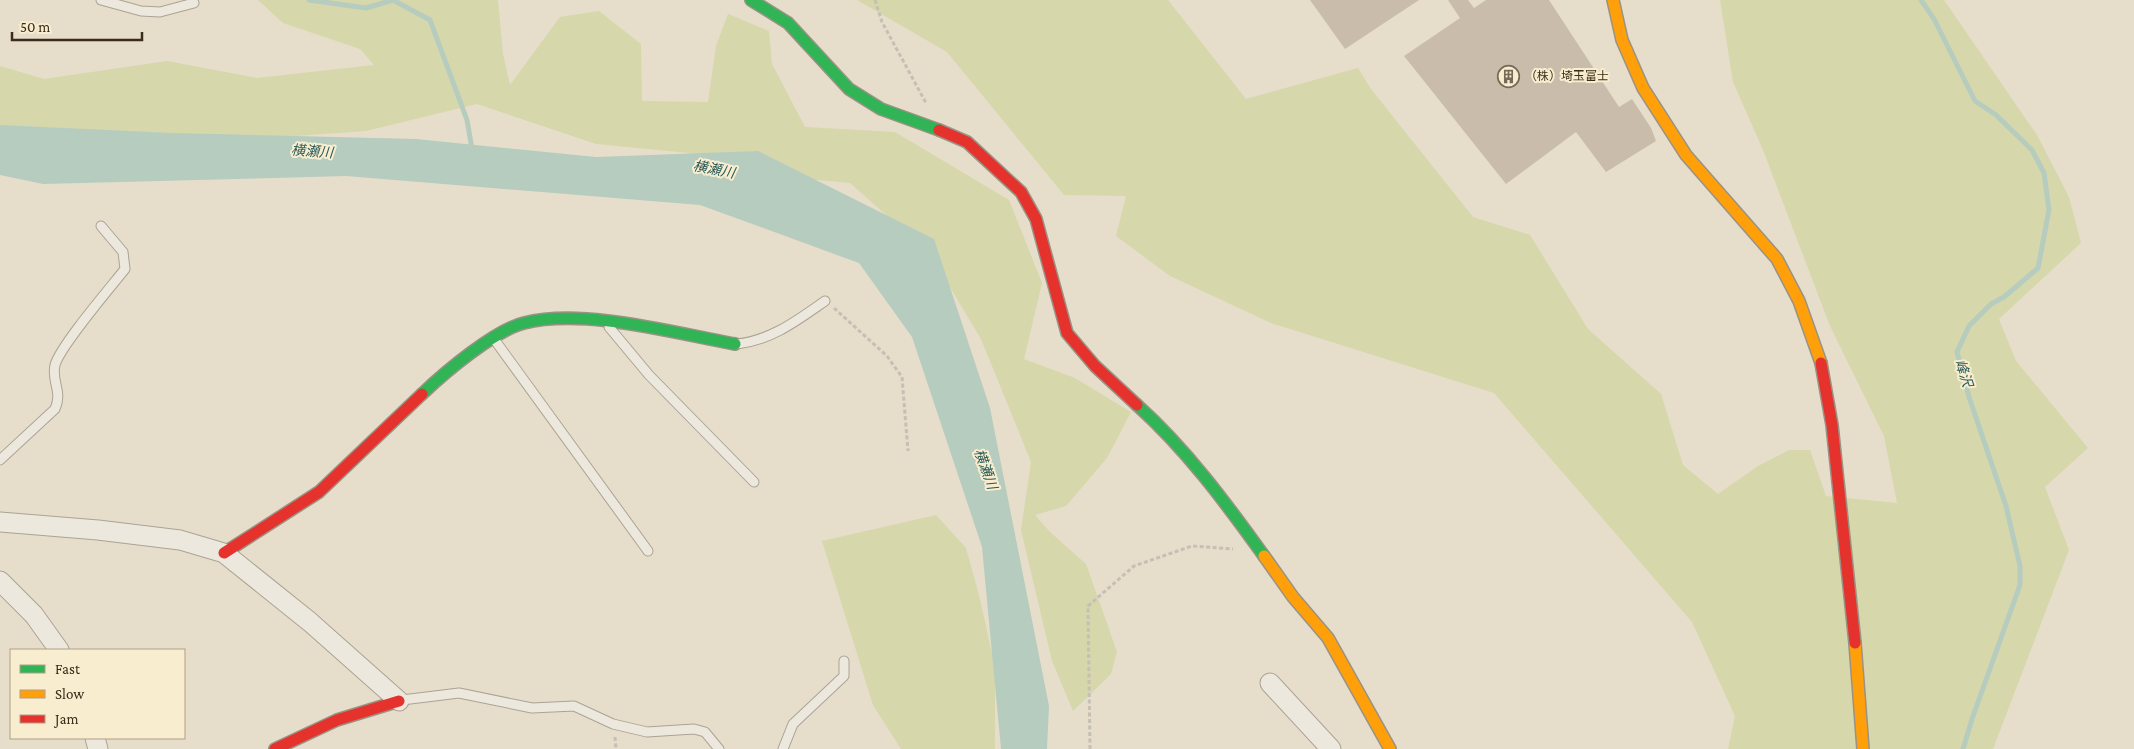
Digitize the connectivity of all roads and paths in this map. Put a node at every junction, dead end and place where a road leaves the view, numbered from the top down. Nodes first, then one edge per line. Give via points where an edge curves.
1 (101, 0) edge
2 (750, 0) edge
3 (875, 0) edge
4 (1613, 0) edge
5 (194, 3) dead end
6 (927, 105) dead end
7 (101, 226) dead end
8 (825, 301) joint
9 (604, 321) junction
10 (493, 337) junction
11 (735, 344) joint
12 (908, 451) dead end
13 (0, 460) edge
14 (754, 482) dead end
15 (0, 522) edge
16 (648, 550) dead end
17 (1259, 552) junction
18 (224, 553) junction
19 (0, 580) edge
20 (58, 649) edge
21 (844, 661) dead end
22 (1270, 683) dead end
23 (399, 701) junction
24 (275, 749) edge
25 (718, 749) edge
26 (783, 749) edge
27 (1090, 749) edge
28 (1331, 749) edge
29 (1390, 749) edge
30 (1863, 749) edge

1 - 5 lane via 141,11 160,12
2 - 17 street via 788,24 849,89 881,109 967,142 1021,192 1036,219 1067,333 1095,366 1156,422 1224,501
3 - 6 path via 882,22
4 - 30 street via 1622,40 1643,88 1686,155 1777,259 1799,301 1822,366 1832,425
7 - 13 lane via 123,252 125,269 59,355 54,373 59,399 54,410
8 - 11 lane via 758,341
8 - 12 path via 887,356 902,377
9 - 10 street via 550,318 524,323
9 - 11 street
9 - 14 lane via 649,375
10 - 16 lane
10 - 18 street via 426,390 319,492
15 - 18 street via 180,540
17 - 27 path via 1192,546 1134,566 1088,606
17 - 29 street via 1328,638
18 - 23 street via 310,622
19 - 20 street via 34,615
21 - 26 lane via 844,676 793,724
22 - 28 street
23 - 24 street via 337,720
23 - 25 lane via 459,693 532,708 574,706 613,724 646,732 694,729 705,732

